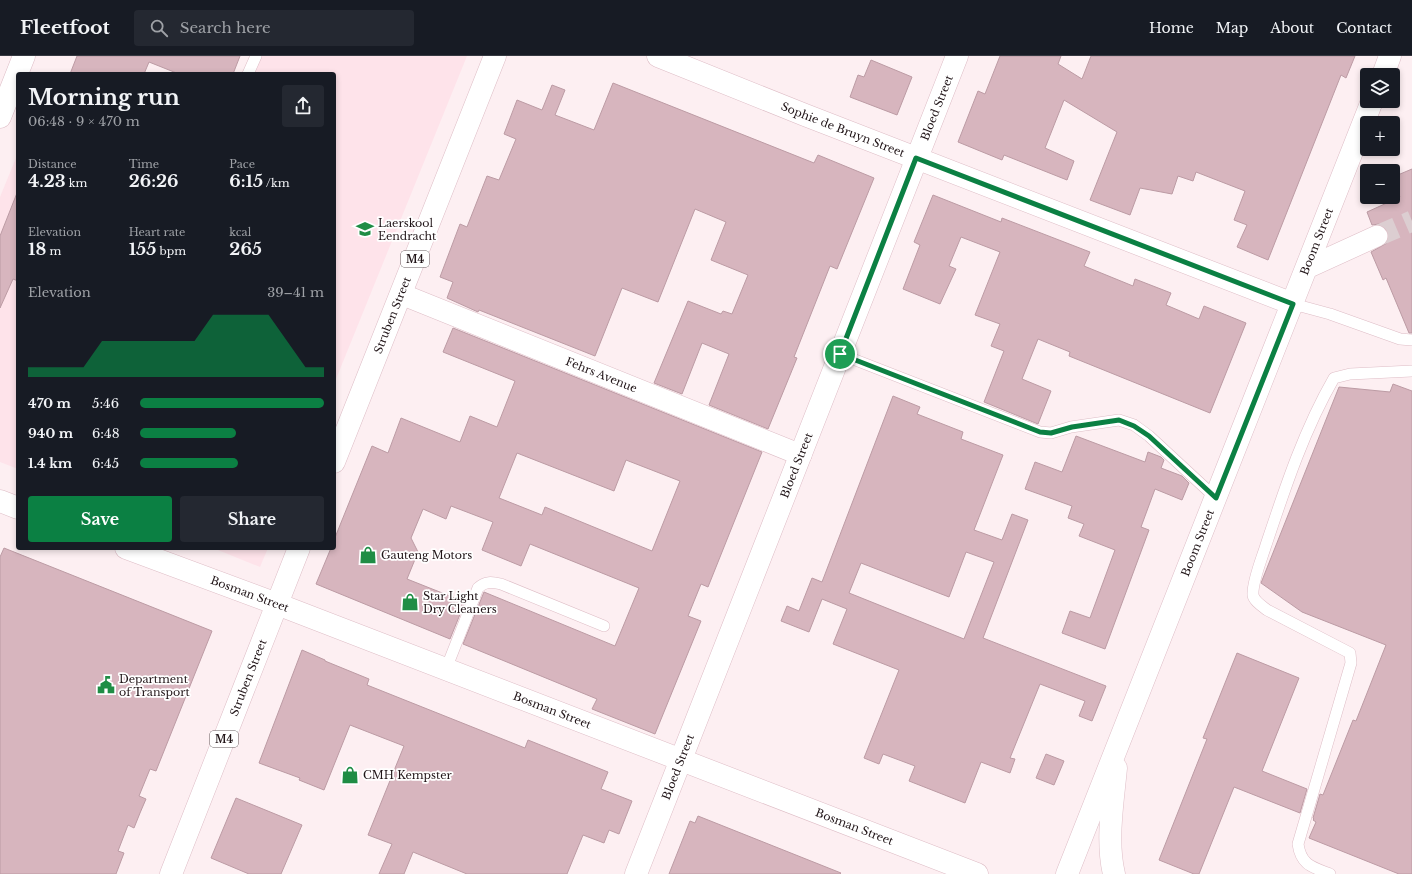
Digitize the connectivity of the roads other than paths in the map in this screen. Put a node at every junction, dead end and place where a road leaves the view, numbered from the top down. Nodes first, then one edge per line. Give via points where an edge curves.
1 (24, 56) edge
2 (256, 56) edge
3 (495, 56) edge
4 (658, 56) edge
5 (957, 56) edge
6 (1390, 56) edge
7 (1386, 68) edge
8 (18, 72) edge
9 (249, 72) edge
10 (16, 76) edge
11 (1369, 108) edge
12 (0, 117) edge
13 (916, 158) junction
14 (1377, 236) tunnel mouth
15 (1307, 268) junction
16 (401, 294) junction
17 (1293, 304) junction
18 (1412, 340) edge
19 (840, 354) junction
20 (1412, 371) edge
21 (801, 455) junction
22 (336, 457) edge
23 (1216, 498) junction
24 (0, 501) edge
25 (16, 507) edge
26 (131, 550) edge
27 (298, 550) edge
28 (277, 604) junction
29 (604, 626) dead end
30 (446, 669) junction
31 (1118, 745) junction
32 (681, 759) junction
33 (171, 874) edge
34 (636, 874) edge
35 (977, 874) edge
36 (1067, 874) edge
37 (1114, 874) edge
38 (1330, 874) edge

1 - 8 main road
2 - 9 lane
3 - 16 main road, Struben Street / M4
4 - 13 main road, Sophie de Bruyn Street
5 - 13 main road, Bloed Street
6 - 7 main road
10 - 12 main road
11 - 15 main road, Boom Street
13 - 17 main road, Sophie de Bruyn Street
13 - 19 main road, Bloed Street
14 - 15 street
15 - 17 main road, Boom Street
16 - 21 street, Fehrs Avenue
16 - 22 main road, Struben Street / M4
17 - 18 lane, Sophie de Bruyn Street via 1400,339
17 - 23 main road, Boom Street
19 - 21 main road, Bloed Street
19 - 23 lane via 1040,432 1051,433 1119,420 1149,436
20 - 38 lane via 1350,374 1334,378 1321,400 1286,485 1256,576 1253,596 1256,601 1267,610 1350,653 1351,662 1298,844 1300,854 1309,865
21 - 32 main road, Bloed Street
23 - 31 main road, Boom Street
24 - 25 main road
26 - 28 main road, Bosman Street
27 - 28 main road, Struben Street / M4
28 - 30 main road, Bosman Street
28 - 33 main road, Struben Street / M4
29 - 30 lane via 501,584 482,584 478,588
30 - 32 main road, Bosman Street
31 - 36 main road, Boom Street
31 - 37 main road via 1110,846
32 - 34 main road, Bloed Street
32 - 35 main road, Bosman Street

